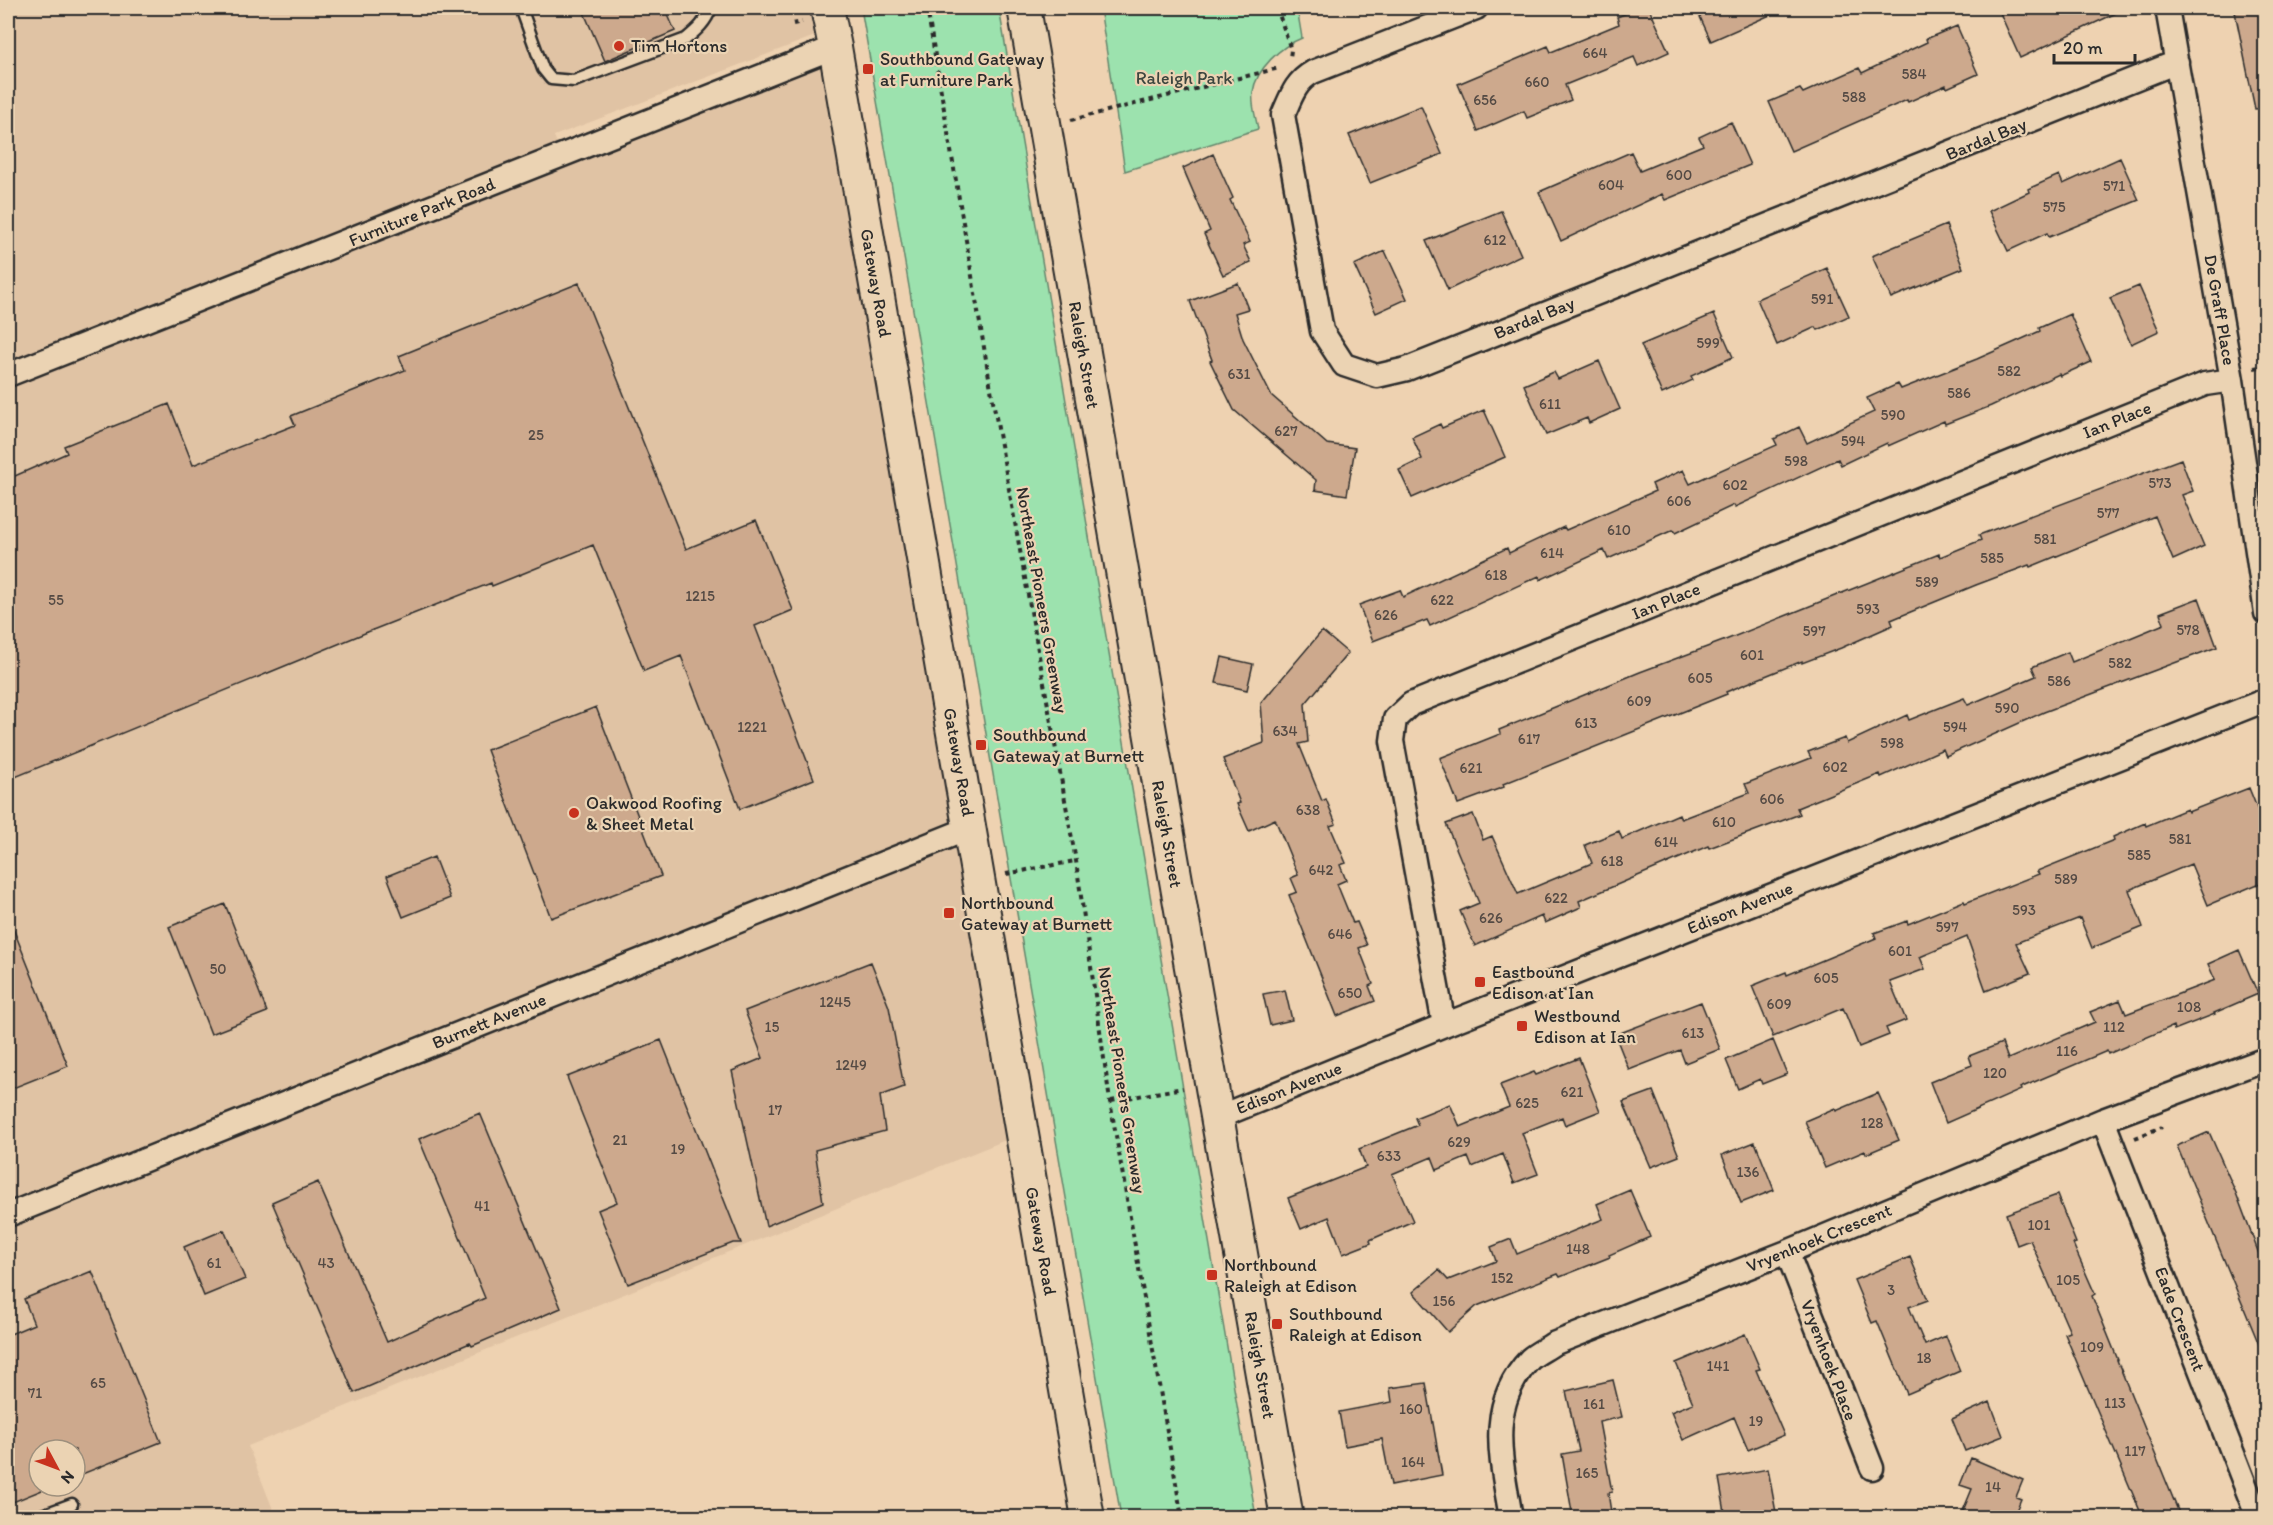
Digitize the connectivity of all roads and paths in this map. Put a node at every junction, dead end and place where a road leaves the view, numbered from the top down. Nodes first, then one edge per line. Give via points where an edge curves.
1 (520, 8) edge
2 (711, 8) edge
3 (827, 8) edge
4 (927, 8) edge
5 (1024, 8) edge
6 (1277, 8) edge
7 (1476, 8) edge
8 (2167, 8) edge
9 (836, 47) junction
10 (2177, 62) junction
11 (1295, 71) junction
12 (1044, 127) junction
13 (8, 375) edge
14 (2232, 380) junction
15 (2265, 613) edge
16 (2265, 700) edge
17 (970, 828) junction
18 (1076, 861) junction
19 (979, 880) junction
20 (1444, 1025) junction
21 (2265, 1059) edge
22 (1210, 1083) junction
23 (1110, 1101) junction
24 (1216, 1118) junction
25 (2103, 1120) junction
26 (8, 1215) edge
27 (1787, 1252) junction
28 (1872, 1468) dead end
29 (72, 1504) dead end
30 (34, 1518) edge
31 (1088, 1518) edge
32 (1182, 1518) edge
33 (1287, 1518) edge
34 (1512, 1518) edge
35 (2258, 1518) edge

1 - 2 lane via 543,69 551,79 574,81 686,39 699,28
3 - 9 main road, Gateway Road
4 - 18 path, Northeast Pioneers Greenway
5 - 12 main road, Raleigh Street
6 - 11 path
7 - 11 street via 1313,72
8 - 10 street, De Graff Place
9 - 13 street, Furniture Park Road
9 - 17 main road, Gateway Road
10 - 11 street, Bardal Bay via 1407,369 1377,376 1344,365 1322,331 1283,115
10 - 14 street, De Graff Place
11 - 12 path via 1276,69
12 - 22 main road, Raleigh Street
14 - 15 street, De Graff Place
14 - 20 street, Ian Place via 2205,384 1411,704 1395,719 1392,741
16 - 20 street, Edison Avenue
17 - 19 main road, Gateway Road
17 - 26 street, Burnett Avenue
18 - 19 path
18 - 23 path, Northeast Pioneers Greenway
19 - 31 main road, Gateway Road
20 - 24 street, Edison Avenue
21 - 25 street, Vryenhoek Crescent
22 - 23 path
22 - 24 main road, Raleigh Street
23 - 32 path, Northeast Pioneers Greenway
24 - 33 main road, Raleigh Street
25 - 27 street, Vryenhoek Crescent
25 - 35 street, Eade Crescent
27 - 28 street, Vryenhoek Place
27 - 34 street, Vryenhoek Crescent via 1554,1344 1531,1359 1513,1384 1500,1417 1501,1455
29 - 30 lane

